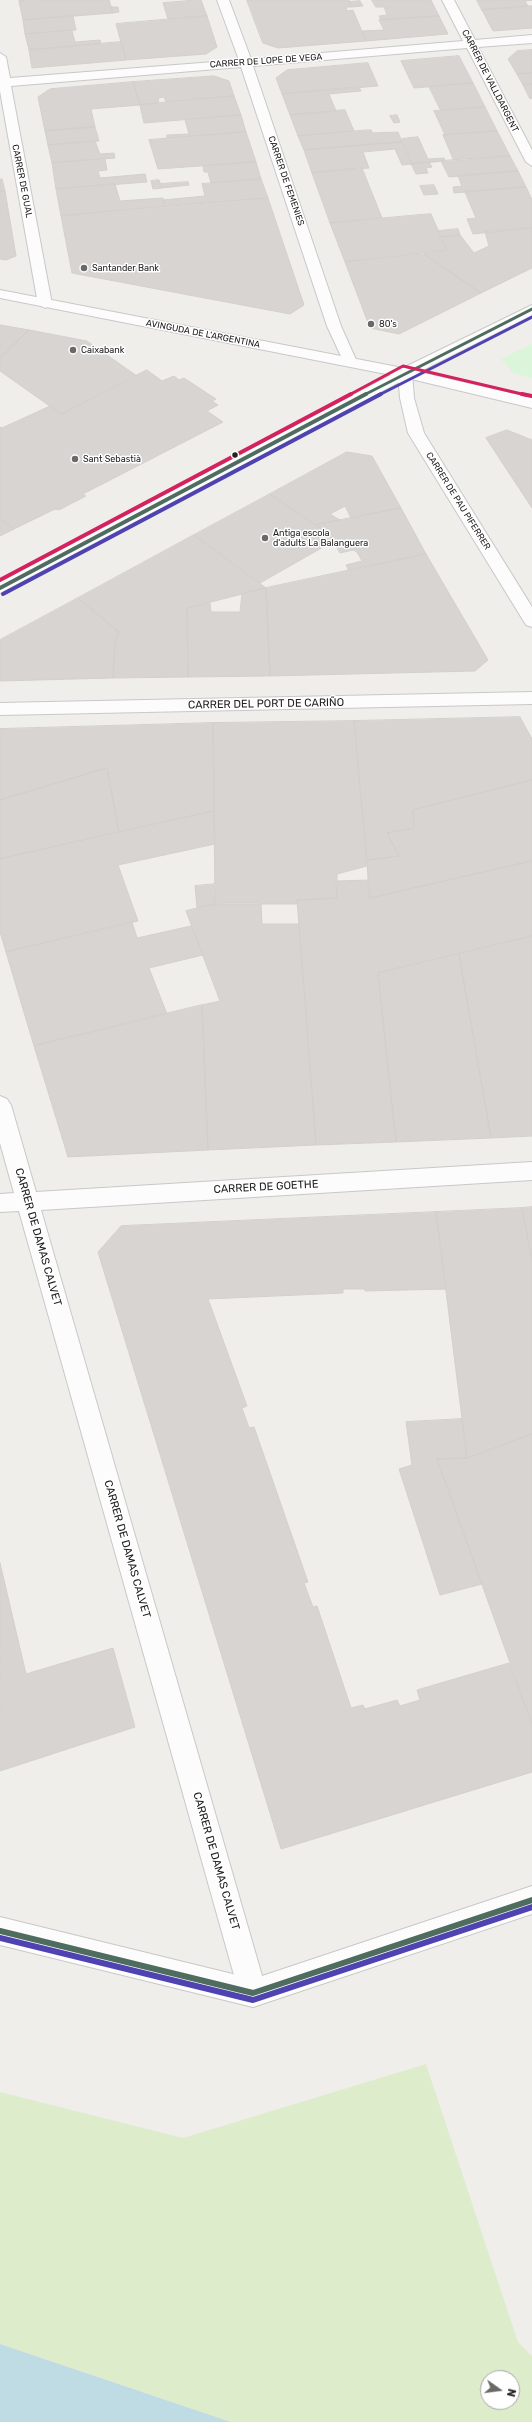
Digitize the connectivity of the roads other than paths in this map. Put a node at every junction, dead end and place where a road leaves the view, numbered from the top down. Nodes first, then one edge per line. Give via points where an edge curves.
1 (223, 0) edge
2 (448, 0) edge
3 (532, 39) edge
4 (472, 45) junction
5 (0, 57) edge
6 (246, 62) junction
7 (2, 83) edge
8 (532, 162) edge
9 (0, 294) edge
10 (45, 304) junction
11 (532, 309) edge
12 (350, 362) junction
13 (405, 373) junction
14 (532, 403) edge
15 (0, 588) edge
16 (532, 621) edge
17 (532, 698) edge
18 (0, 709) edge
19 (0, 1105) edge
20 (532, 1171) edge
21 (28, 1202) junction
22 (0, 1203) edge
23 (532, 1900) edge
24 (0, 1931) edge
25 (253, 1993) junction

1 - 6 street, CARRER DE FEMENIES
2 - 4 street, CARRER DE VALLDARGENT
3 - 4 street, CARRER DE LOPE DE VEGA
4 - 6 street, CARRER DE LOPE DE VEGA
4 - 8 street, CARRER DE VALLDARGENT
5 - 7 street, CARRER DE GUAL
6 - 7 street, CARRER DE LOPE DE VEGA
6 - 12 street, CARRER DE FEMENIES via 334,326
7 - 10 street, CARRER DE GUAL
9 - 10 street, AVINGUDA DE L'ARGENTINA
10 - 12 street, AVINGUDA DE L'ARGENTINA
11 - 13 street
12 - 13 street, AVINGUDA DE L'ARGENTINA
13 - 14 street, AVINGUDA DE L'ARGENTINA
13 - 15 street
13 - 16 street, CARRER DE PAU PIFERRER via 407,398 416,433
17 - 18 street, CARRER DEL PORT DE CARIÑO
19 - 21 street, CARRER DE DAMAS CALVET
20 - 21 street, CARRER DE GOETHE
21 - 22 street, CARRER DE GOETHE
21 - 25 street, CARRER DE DAMAS CALVET
23 - 25 street
24 - 25 street

